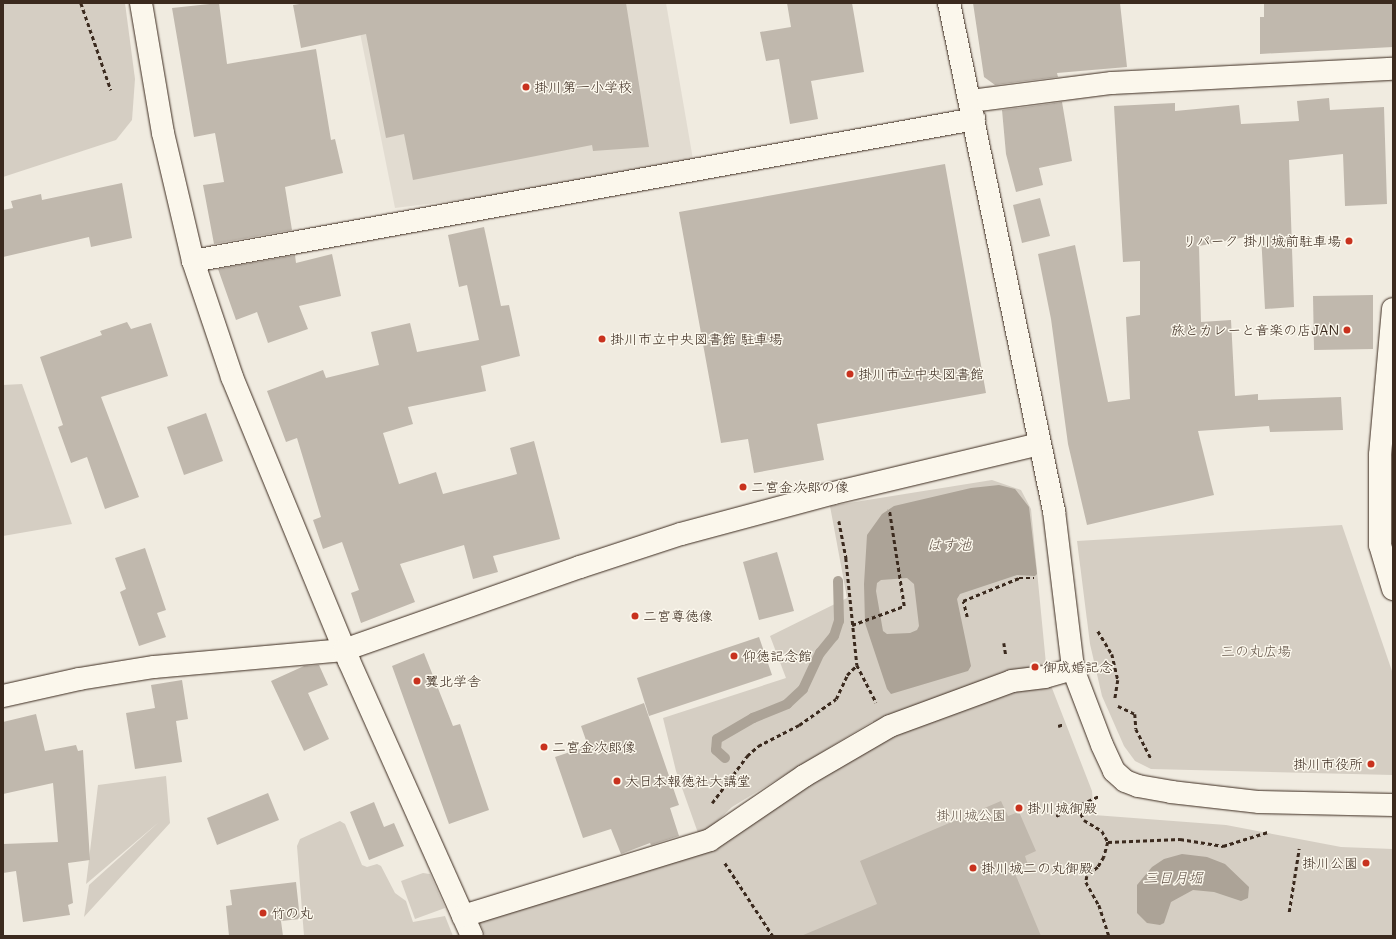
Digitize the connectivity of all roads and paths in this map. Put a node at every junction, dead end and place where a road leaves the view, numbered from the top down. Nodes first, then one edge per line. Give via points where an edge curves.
1 (81, 3) edge
2 (141, 3) edge
3 (949, 3) edge
4 (1393, 69) edge
5 (111, 90) dead end
6 (972, 110) junction
7 (193, 261) junction
8 (1393, 309) edge
9 (1039, 444) junction
10 (834, 493) junction
11 (889, 509) dead end
12 (1043, 578) dead end
13 (1393, 589) edge
14 (968, 617) dead end
15 (852, 625) junction
16 (1104, 638) dead end
17 (344, 650) junction
18 (856, 665) junction
19 (1073, 669) junction
20 (3, 696) edge
21 (890, 726) junction
22 (1154, 762) dead end
23 (1101, 794) dead end
24 (1393, 805) edge
25 (1078, 807) junction
26 (1056, 816) dead end
27 (1272, 830) dead end
28 (710, 840) junction
29 (1108, 842) junction
30 (1299, 849) dead end
31 (1289, 912) dead end
32 (463, 916) junction
33 (472, 936) edge
34 (774, 936) edge
35 (1109, 936) edge

1 - 5 path
2 - 7 street via 163,133
3 - 6 street
4 - 6 street via 1112,83
6 - 7 street
6 - 9 street
7 - 17 street via 232,377
8 - 13 street via 1380,455 1380,545
9 - 10 street
9 - 19 street via 1054,511
10 - 15 path via 846,558
10 - 17 street via 681,534
11 - 15 path via 904,606
12 - 14 path via 1019,578 963,601
15 - 18 path
16 - 22 path via 1112,654 1118,680 1115,704 1135,714 1136,729 1146,752
17 - 20 street via 154,667 72,680
17 - 32 street
18 - 21 path
18 - 28 path via 847,675 832,703 799,725 758,746 747,756 710,807
19 - 21 street via 1045,677 1012,681
19 - 24 street via 1114,771 1125,781 1138,786 1259,802
21 - 28 street via 804,776
23 - 25 path
25 - 26 path
25 - 29 path via 1084,820 1102,831
27 - 29 path via 1223,846 1180,839
28 - 32 street
28 - 34 path
29 - 35 path via 1104,857 1098,867 1087,876 1086,882 1099,905
30 - 31 path
32 - 33 street

